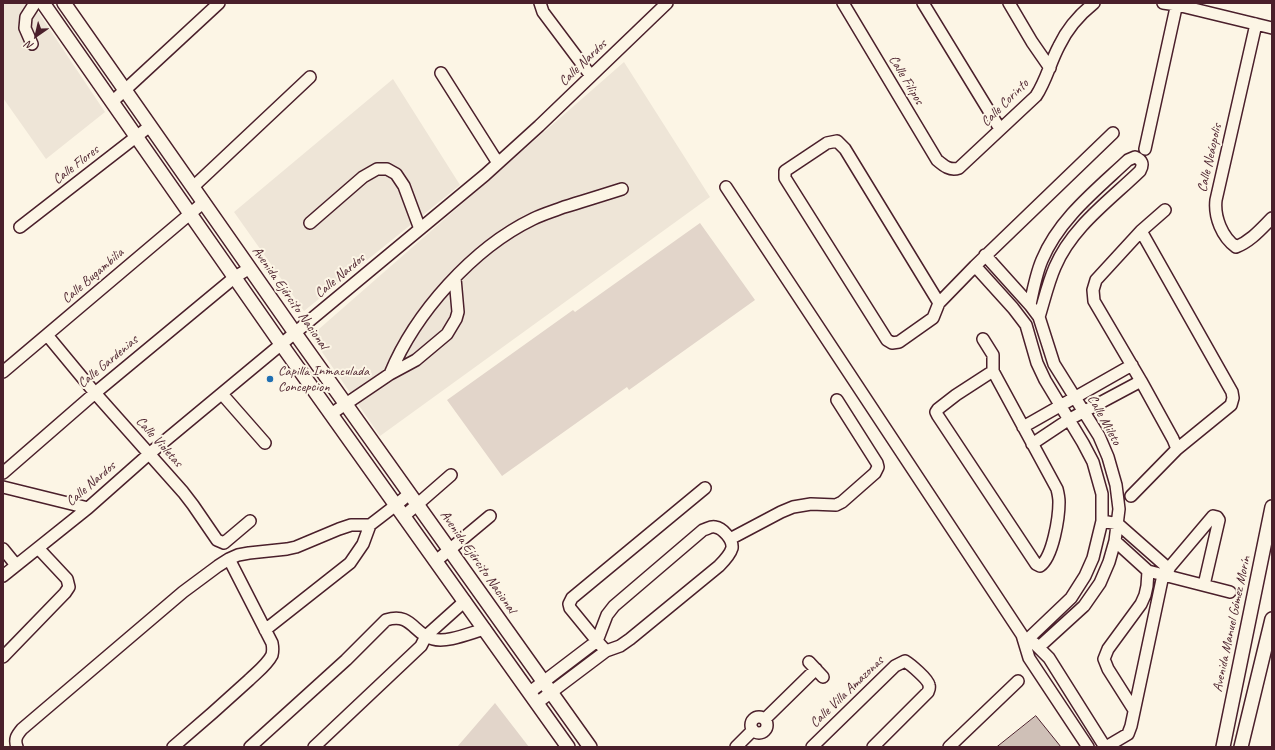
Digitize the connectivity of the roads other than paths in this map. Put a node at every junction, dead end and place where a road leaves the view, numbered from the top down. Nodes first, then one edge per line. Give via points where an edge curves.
1 (35, 3) edge
2 (43, 3) edge
3 (64, 3) edge
4 (219, 3) edge
5 (531, 3) edge
6 (667, 3) edge
7 (843, 3) edge
8 (923, 3) edge
9 (1009, 3) edge
10 (1094, 3) edge
11 (1164, 3) edge
12 (1177, 4) edge
13 (542, 7) edge
14 (1256, 24) junction
15 (1272, 28) edge
16 (32, 44) dead end
17 (1050, 68) junction
18 (441, 73) dead end
19 (591, 76) junction
20 (310, 77) dead end
21 (125, 91) junction
22 (112, 102) junction
23 (150, 126) junction
24 (1000, 129) junction
25 (1113, 133) dead end
26 (136, 137) junction
27 (1145, 149) dead end
28 (498, 163) junction
29 (948, 168) joint
30 (193, 187) junction
31 (726, 187) dead end
32 (622, 189) dead end
33 (204, 202) junction
34 (1165, 210) dead end
35 (189, 213) junction
36 (1272, 218) edge
37 (310, 223) dead end
38 (20, 227) dead end
39 (420, 229) junction
40 (1141, 231) junction
41 (985, 255) junction
42 (975, 266) junction
43 (250, 268) junction
44 (234, 276) junction
45 (455, 278) junction
46 (939, 303) junction
47 (1030, 305) junction
48 (1038, 317) junction
49 (295, 333) junction
50 (47, 336) junction
51 (984, 339) dead end
52 (281, 344) junction
53 (1132, 365) junction
54 (993, 371) junction
55 (3, 372) edge
56 (390, 374) junction
57 (1141, 381) junction
58 (95, 393) junction
59 (222, 394) junction
60 (1074, 398) junction
61 (837, 400) dead end
62 (345, 404) junction
63 (1060, 406) junction
64 (1083, 412) junction
65 (331, 414) junction
66 (1068, 420) junction
67 (1023, 427) junction
68 (265, 443) dead end
69 (1032, 444) junction
70 (1177, 449) junction
71 (149, 454) junction
72 (3, 473) edge
73 (451, 475) dead end
74 (3, 487) edge
75 (705, 488) dead end
76 (409, 494) junction
77 (1131, 496) dead end
78 (396, 505) junction
79 (417, 505) junction
80 (1272, 507) edge
81 (88, 508) junction
82 (404, 516) junction
83 (490, 516) dead end
84 (250, 521) dead end
85 (1102, 521) junction
86 (1118, 524) junction
87 (370, 525) junction
88 (730, 539) junction
89 (1115, 541) junction
90 (38, 548) junction
91 (3, 549) edge
92 (449, 550) junction
93 (229, 559) junction
94 (436, 561) junction
95 (16, 565) junction
96 (1148, 571) junction
97 (1166, 572) junction
98 (3, 576) edge
99 (1204, 585) junction
100 (1230, 592) dead end
101 (465, 601) junction
102 (1272, 619) edge
103 (485, 629) junction
104 (265, 630) junction
105 (426, 636) junction
106 (1025, 637) junction
107 (596, 641) junction
108 (1039, 647) junction
109 (606, 651) junction
110 (3, 657) edge
111 (816, 669) dead end
112 (1018, 681) dead end
113 (547, 688) junction
114 (533, 698) junction
115 (1134, 710) junction
116 (18, 747) edge
117 (173, 747) edge
118 (250, 747) edge
119 (314, 747) edge
120 (568, 747) edge
121 (590, 747) edge
122 (736, 747) edge
123 (812, 747) edge
124 (873, 747) edge
125 (949, 747) edge
126 (1088, 747) edge
127 (1106, 747) edge
128 (1223, 747) edge
129 (1241, 747) edge

1 - 16 street via 26,17 25,28
2 - 22 main road
3 - 21 main road, Avenida Ejército Nacional
4 - 21 street
5 - 13 street
6 - 19 street, Calle Nardos
7 - 29 street, Calle Filipos via 937,160
8 - 24 street
9 - 17 street
10 - 17 street, Calle Corinto via 1067,31
11 - 12 street
12 - 14 street
12 - 27 street
13 - 19 street
14 - 15 street
14 - 36 street, Calle Neáopolis via 1215,208 1225,235 1236,247 1253,237
17 - 24 street, Calle Corinto via 1036,96
18 - 28 street
19 - 28 street, Calle Nardos
20 - 30 street
21 - 22 street
21 - 23 main road, Avenida Ejército Nacional
22 - 26 main road
23 - 26 street, Calle Flores
23 - 30 main road, Avenida Ejército Nacional
24 - 29 street, Calle Corinto via 959,168
25 - 41 street
26 - 35 main road
26 - 38 street, Calle Flores
28 - 39 street, Calle Nardos
30 - 33 main road, Avenida Ejército Nacional
31 - 106 street
32 - 45 street via 534,218 497,241
33 - 35 street, Calle Bugambilia
33 - 43 main road, Avenida Ejército Nacional
34 - 40 street
35 - 44 main road
35 - 50 street, Calle Bugambilia
37 - 39 street via 364,177 377,169 387,169 396,174 404,186
39 - 49 street, Calle Nardos
40 - 53 street via 1096,280 1093,290 1094,301
40 - 70 street via 1232,392 1233,398 1231,405
41 - 42 street
41 - 47 street, Calle Mileto
42 - 46 street
42 - 63 street via 1026,325 1037,363
43 - 44 street, Calle Gardenias
43 - 49 main road, Avenida Ejército Nacional
44 - 52 main road
44 - 58 street, Calle Gardenias
45 - 56 street via 416,326
45 - 56 street via 458,312 452,327 416,360
46 - 46 street via 845,148 837,141 828,143 785,171 785,178 887,340 892,343 899,342 933,318
47 - 48 street, Calle Mileto
47 - 48 street via 1042,261 1060,229 1069,217 1128,160 1135,156 1140,158 1140,171 1079,228 1065,248 1055,267
48 - 60 street, Calle Mileto via 1054,364
49 - 52 street, Calle Nardos
49 - 62 main road, Avenida Ejército Nacional
50 - 55 street, Calle Bugambilia
50 - 58 street, Calle Violetas
51 - 54 street via 993,355
52 - 59 street, Calle Nardos
52 - 65 main road
53 - 57 street
53 - 60 street
54 - 67 street
54 - 69 street via 956,395 936,412 1036,564 1040,566 1046,560 1053,540 1059,500 1057,489
56 - 62 street
57 - 64 street
57 - 70 street
58 - 71 street, Calle Violetas
58 - 72 street, Calle Gardenias
59 - 68 street
59 - 71 street, Calle Nardos
60 - 63 street
60 - 64 street, Calle Mileto
61 - 88 street via 877,463 875,473 836,505 811,504 793,507
62 - 65 street
62 - 76 main road, Avenida Ejército Nacional
63 - 66 street
63 - 67 street
64 - 66 street
64 - 86 street, Calle Mileto via 1108,457 1116,485
65 - 78 main road
66 - 69 street
66 - 85 street via 1093,462 1102,494
67 - 69 street
70 - 77 street
71 - 81 street, Calle Nardos
71 - 84 street, Calle Violetas via 193,504 217,540 224,543
73 - 79 street
74 - 81 street
75 - 107 street via 572,598 569,604 572,612
76 - 78 street
76 - 79 main road, Avenida Ejército Nacional
78 - 82 main road
78 - 87 street
79 - 82 street
79 - 92 main road, Avenida Ejército Nacional
80 - 128 main road, Avenida Manuel Gómez Morín
81 - 90 street, Calle Nardos
82 - 94 main road
83 - 92 street
85 - 86 street
85 - 106 street via 1093,558 1071,598
86 - 89 street, Calle Mileto
86 - 97 street
87 - 93 street via 351,525 287,549 249,553
87 - 104 street via 363,544 350,564
88 - 107 street via 716,527 703,530 614,606
88 - 109 street via 730,553 719,566 620,646
89 - 96 street
89 - 108 street, Calle Mileto via 1109,562 1093,595
90 - 95 street, Calle Nardos
90 - 110 street via 66,579 69,587
91 - 95 street
92 - 94 street
92 - 113 main road, Avenida Ejército Nacional
93 - 104 street
93 - 116 street via 183,592 22,729 16,738
94 - 101 main road
95 - 98 street, Calle Nardos
96 - 97 street
96 - 115 street via 1148,586 1141,604 1108,649 1104,659
97 - 99 street
97 - 99 street via 1213,516 1217,517 1219,520
97 - 115 street
99 - 100 street
101 - 103 main road
101 - 105 street
102 - 129 main road
103 - 105 street via 451,639 434,640
103 - 114 main road
104 - 117 street via 273,648 267,662
105 - 118 street via 405,619 386,620
105 - 119 street via 421,646
106 - 108 street
106 - 126 street via 1029,658
107 - 109 street
107 - 113 street
108 - 127 street via 1049,658
109 - 113 street
111 - 122 street via 765,719 768,725 765,731 759,733 753,730
112 - 125 street
113 - 114 street
113 - 121 main road, Avenida Ejército Nacional
114 - 120 main road
115 - 127 street via 1128,734
123 - 124 street, Calle Villa Amazonas via 896,666 905,661 928,681 930,687

